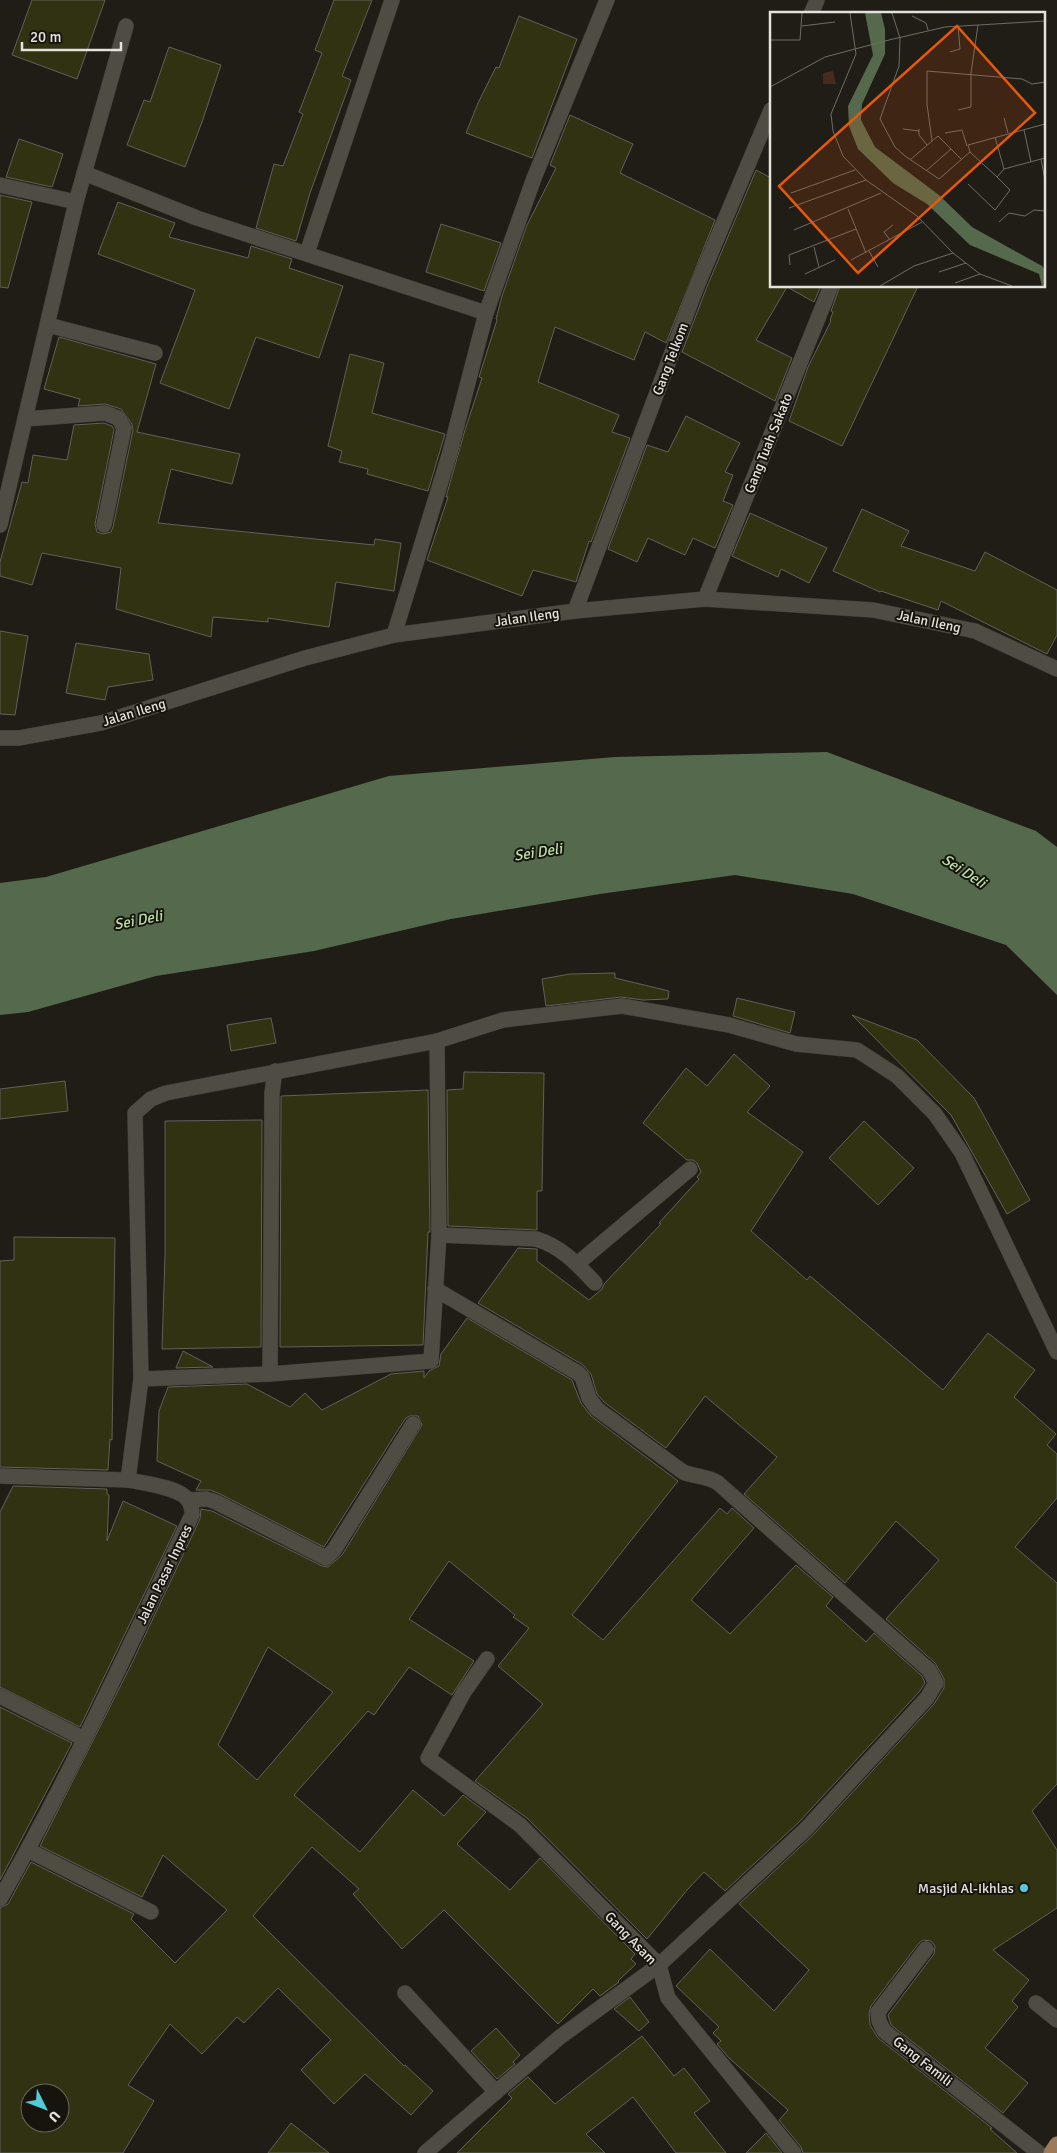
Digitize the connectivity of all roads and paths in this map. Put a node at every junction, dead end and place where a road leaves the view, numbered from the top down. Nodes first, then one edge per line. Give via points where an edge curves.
1 (392, 0) edge
2 (607, 0) edge
3 (817, 0) edge
4 (812, 12) edge
5 (126, 26) dead end
6 (770, 112) edge
7 (84, 173) junction
8 (0, 185) edge
9 (76, 202) junction
10 (307, 253) junction
11 (830, 288) edge
12 (486, 314) junction
13 (48, 325) junction
14 (155, 353) dead end
15 (25, 419) junction
16 (0, 525) edge
17 (104, 525) dead end
18 (704, 599) junction
19 (575, 611) junction
20 (394, 635) junction
21 (1057, 669) edge
22 (0, 738) edge
23 (437, 1041) junction
24 (274, 1071) junction
25 (690, 1169) dead end
26 (439, 1235) junction
27 (577, 1264) junction
28 (595, 1283) dead end
29 (435, 1289) junction
30 (1057, 1352) edge
31 (270, 1374) junction
32 (140, 1379) junction
33 (413, 1424) dead end
34 (0, 1476) edge
35 (128, 1480) junction
36 (189, 1500) junction
37 (487, 1659) dead end
38 (0, 1696) edge
39 (84, 1739) junction
40 (28, 1850) junction
41 (0, 1899) edge
42 (151, 1912) dead end
43 (926, 1949) dead end
44 (659, 1965) junction
45 (405, 1993) dead end
46 (1036, 2002) dead end
47 (1057, 2020) edge
48 (496, 2092) junction
49 (1057, 2144) edge
50 (425, 2153) edge
51 (794, 2153) edge
52 (1039, 2153) edge
53 (1050, 2153) edge

1 - 10 street
2 - 12 street via 534,178
3 - 4 street
5 - 7 street
6 - 19 street, Gang Telkom via 697,286
7 - 9 street
7 - 10 street via 198,218
8 - 9 street
9 - 13 street
10 - 12 street
11 - 18 street, Gang Tuah Sakato
12 - 20 street via 450,452
13 - 14 street
13 - 15 street
15 - 16 street
15 - 17 street via 105,413 118,418 124,428
18 - 19 street, Jalan Ileng
18 - 21 street, Jalan Ileng via 873,610 975,631
19 - 20 street, Jalan Ileng
20 - 22 street, Jalan Ileng via 305,658 101,723 19,738
23 - 24 street
23 - 26 street
23 - 30 street via 503,1020 622,1006 729,1025 796,1044 858,1050 897,1076 935,1114 962,1153
24 - 31 street
24 - 32 street via 166,1093 151,1099 135,1113
25 - 27 street
26 - 27 street via 536,1239 550,1243
26 - 29 street
27 - 28 street
29 - 31 street via 431,1361
29 - 44 street via 578,1373 597,1409 683,1472 696,1477 710,1477 718,1483 930,1670 936,1683 806,1830
31 - 32 street
32 - 35 street
33 - 36 street via 326,1558 216,1502
34 - 35 street
35 - 36 street via 171,1490
36 - 39 street, Jalan Pasar Inpres via 192,1515
37 - 44 street, Gang Asam via 464,1692 428,1758 520,1825
38 - 39 street
39 - 40 street, Jalan Pasar Inpres
40 - 41 street, Jalan Pasar Inpres
40 - 42 street
43 - 52 street, Gang Famili via 878,2012 884,2031
44 - 48 street via 560,2038
44 - 51 street, Gang Asam via 668,1998
45 - 48 street
46 - 47 street
48 - 50 street
49 - 53 main road

